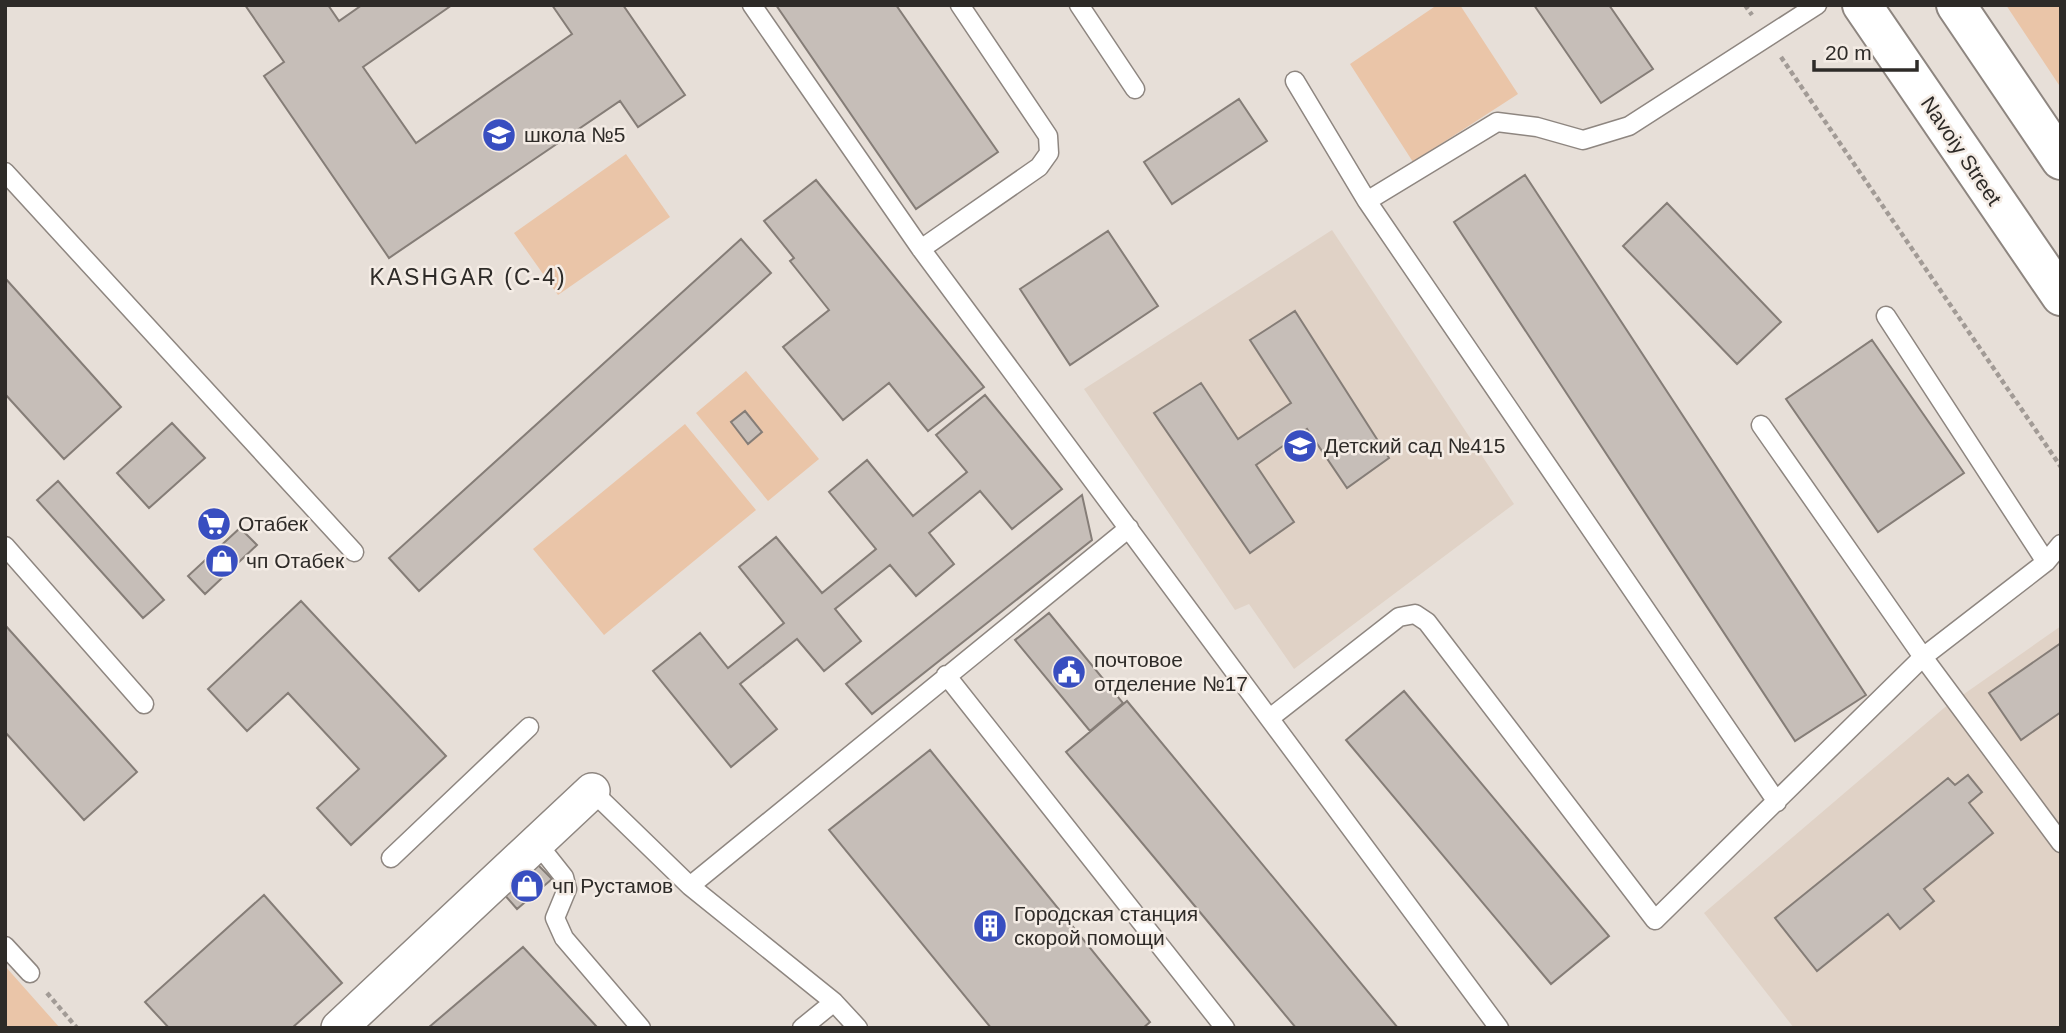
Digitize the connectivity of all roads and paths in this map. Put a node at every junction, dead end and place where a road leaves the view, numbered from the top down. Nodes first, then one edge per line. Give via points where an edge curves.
1 (752, 5) edge
2 (960, 5) edge
3 (1079, 5) edge
4 (1745, 5) edge
5 (1817, 5) edge
6 (1862, 5) edge
7 (1956, 5) edge
8 (1767, 37) junction
9 (1295, 81) dead end
10 (1135, 89) dead end
11 (2061, 160) edge
12 (5, 172) edge
13 (1367, 201) junction
14 (921, 249) junction
15 (2061, 296) edge
16 (1886, 316) dead end
17 (1761, 425) dead end
18 (2061, 467) edge
19 (1129, 528) junction
20 (2061, 544) edge
21 (5, 546) edge
22 (354, 552) dead end
23 (2046, 562) junction
24 (1923, 657) junction
25 (946, 675) junction
26 (144, 704) dead end
27 (1269, 718) junction
28 (529, 727) dead end
29 (593, 791) joint
30 (1777, 802) junction
31 (537, 843) junction
32 (2061, 844) edge
33 (391, 858) dead end
34 (690, 886) junction
35 (5, 946) edge
36 (30, 973) joint
37 (834, 1002) junction
38 (77, 1028) edge
39 (340, 1028) edge
40 (641, 1028) edge
41 (802, 1028) edge
42 (858, 1028) edge
43 (1225, 1028) edge
44 (1499, 1028) edge

1 - 14 lane
2 - 14 lane via 1048,136 1049,153 1039,167
3 - 10 lane
4 - 8 path
5 - 8 lane
6 - 15 main road, Navoiy Street
7 - 11 main road
8 - 13 lane via 1629,126 1583,139 1497,122
8 - 18 path
9 - 13 lane
12 - 22 lane
13 - 30 lane
14 - 19 lane
16 - 23 lane
17 - 24 lane
19 - 25 lane
19 - 27 lane
20 - 23 lane
21 - 26 lane
23 - 24 lane
24 - 30 lane
24 - 32 lane
25 - 34 lane
25 - 43 lane
27 - 30 lane via 1399,617 1415,614 1427,622 1655,920
27 - 44 lane
28 - 33 lane
29 - 31 street
29 - 34 lane
31 - 39 street
31 - 40 lane via 564,877 567,889 555,918 564,938
34 - 37 lane
35 - 36 lane
36 - 38 path
37 - 41 lane
37 - 42 lane

